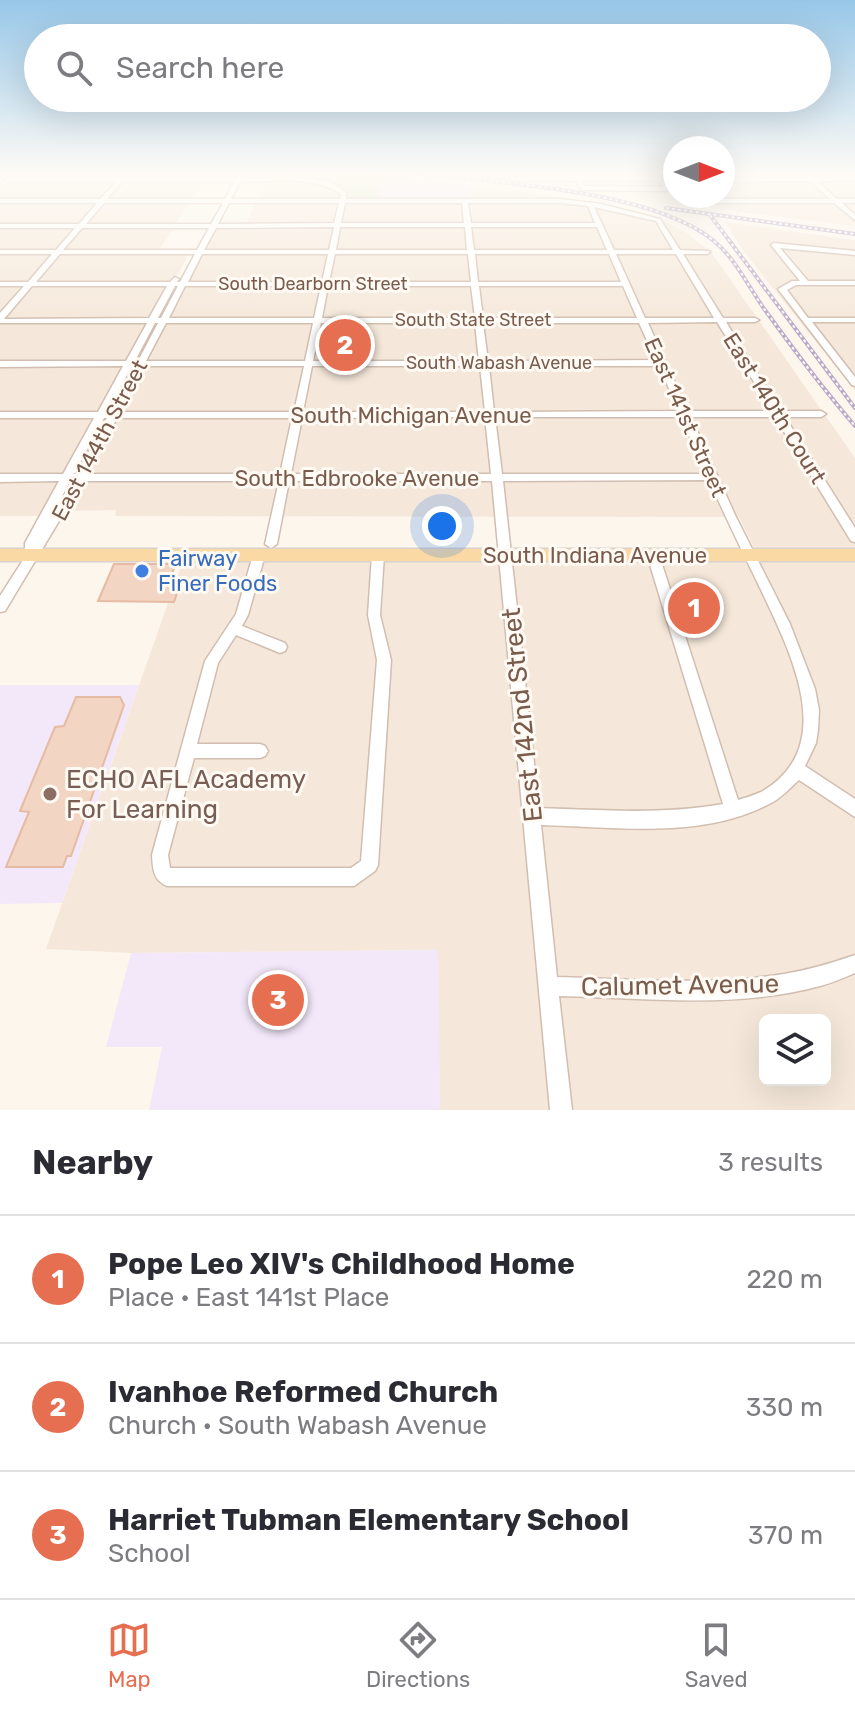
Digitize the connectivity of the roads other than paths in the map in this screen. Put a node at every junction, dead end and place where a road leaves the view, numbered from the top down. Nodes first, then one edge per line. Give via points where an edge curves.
1 (660, 224) edge
2 (81, 225) junction
3 (210, 225) junction
4 (339, 225) junction
5 (468, 225) junction
6 (599, 225) joint
7 (0, 226) edge
8 (0, 252) edge
9 (57, 252) junction
10 (195, 252) junction
11 (334, 252) junction
12 (471, 252) junction
13 (612, 252) junction
14 (678, 252) junction
15 (707, 252) dead end
16 (855, 253) edge
17 (806, 283) junction
18 (855, 283) edge
19 (0, 284) edge
20 (30, 284) junction
21 (178, 284) junction
22 (327, 284) junction
23 (474, 284) junction
24 (626, 284) junction
25 (0, 320) edge
26 (479, 320) junction
27 (642, 320) junction
28 (720, 320) junction
29 (755, 320) dead end
30 (806, 320) junction
31 (855, 320) edge
32 (158, 321) junction
33 (319, 321) junction
34 (484, 363) junction
35 (662, 363) junction
36 (840, 363) junction
37 (855, 363) edge
38 (0, 364) edge
39 (128, 364) junction
40 (140, 364) junction
41 (310, 364) junction
42 (855, 383) edge
43 (490, 414) junction
44 (685, 414) junction
45 (778, 414) junction
46 (821, 414) dead end
47 (0, 415) edge
48 (99, 415) junction
49 (113, 415) junction
50 (299, 415) junction
51 (714, 477) junction
52 (0, 478) edge
53 (64, 478) junction
54 (80, 478) junction
55 (285, 478) junction
56 (497, 478) junction
57 (855, 538) edge
58 (265, 550) junction
59 (749, 554) junction
60 (0, 555) edge
61 (30, 555) junction
62 (378, 555) junction
63 (653, 555) junction
64 (855, 555) edge
65 (506, 556) junction
66 (0, 607) edge
67 (233, 628) junction
68 (280, 647) dead end
69 (189, 751) junction
70 (260, 751) dead end
71 (799, 771) junction
72 (855, 809) edge
73 (733, 811) junction
74 (532, 816) junction
75 (855, 964) edge
76 (549, 986) junction
77 (561, 1110) edge

1 - 14 street, East 140th Court
2 - 3 street
2 - 7 street
2 - 9 street
3 - 4 street
3 - 10 street
4 - 5 street
4 - 11 street
5 - 6 street
5 - 12 street, East 142nd Street
6 - 13 street, East 141st Street
8 - 9 street
9 - 10 street
9 - 20 street
10 - 11 street
10 - 21 street
11 - 12 street
11 - 22 street
12 - 13 street
12 - 23 street, East 142nd Street
13 - 14 street
13 - 24 street, East 141st Street
14 - 15 street
14 - 28 street, East 140th Court
16 - 17 street via 777,244 774,247
17 - 18 street
17 - 30 street via 783,286
19 - 20 street, South Dearborn Street
20 - 21 street, South Dearborn Street
20 - 25 street
21 - 22 street, South Dearborn Street
21 - 32 street
22 - 23 street, South Dearborn Street
22 - 33 street
23 - 24 street, South Dearborn Street
23 - 26 street, East 142nd Street
24 - 27 street, East 141st Street
25 - 32 street, South State Street
26 - 27 street, South State Street
26 - 33 street, South State Street
26 - 34 street, East 142nd Street
27 - 28 street, South State Street
27 - 35 street, East 141st Street
28 - 29 street, South State Street
28 - 45 street, East 140th Court
30 - 31 street
30 - 36 street
32 - 33 street, South State Street
32 - 39 street, East 144th Street
32 - 40 street, East 144th Street
33 - 41 street
34 - 35 street, South Wabash Avenue
34 - 41 street, South Wabash Avenue
34 - 43 street, East 142nd Street
35 - 44 street, East 141st Street
36 - 37 street
36 - 42 street
38 - 39 street, South Wabash Avenue
39 - 40 street, South Wabash Avenue
39 - 48 street, East 144th Street
40 - 41 street, South Wabash Avenue
40 - 49 street, East 144th Street
41 - 50 street
43 - 44 street, South Michigan Avenue
43 - 50 street, South Michigan Avenue
43 - 56 street, East 142nd Street
44 - 45 street, South Michigan Avenue
44 - 51 street, East 141st Street
45 - 46 street, South Michigan Avenue
45 - 57 street, East 140th Court
47 - 48 street, South Michigan Avenue
48 - 49 street, South Michigan Avenue
48 - 53 street, East 144th Street
49 - 50 street, South Michigan Avenue
49 - 54 street, East 144th Street
50 - 55 street
51 - 56 street, South Edbrooke Avenue
51 - 59 street, East 141st Street
52 - 53 street, South Edbrooke Avenue
53 - 54 street, South Edbrooke Avenue
53 - 61 street, East 144th Street
54 - 55 street, South Edbrooke Avenue
54 - 61 street, East 144th Street
55 - 56 street, South Edbrooke Avenue
55 - 58 street
56 - 65 street, East 142nd Street
58 - 61 main road, South Indiana Avenue
58 - 62 main road, South Indiana Avenue
58 - 67 street
59 - 63 main road, South Indiana Avenue
59 - 64 main road, South Indiana Avenue
59 - 71 street, East 141st Street via 808,690 811,730
60 - 61 main road, South Indiana Avenue
61 - 66 street, East 144th Street
62 - 65 main road, South Indiana Avenue
62 - 69 street via 374,615 384,660 366,871 354,877 175,878 162,872 160,855
63 - 65 main road, South Indiana Avenue
63 - 73 street
65 - 74 street, East 142nd Street
67 - 68 street
67 - 69 street via 212,661
69 - 70 street
71 - 72 street
71 - 73 street via 768,798
73 - 74 street via 690,818
74 - 76 street, East 142nd Street
75 - 76 street, Calumet Avenue via 813,979 753,988
76 - 77 street, East 142nd Street

